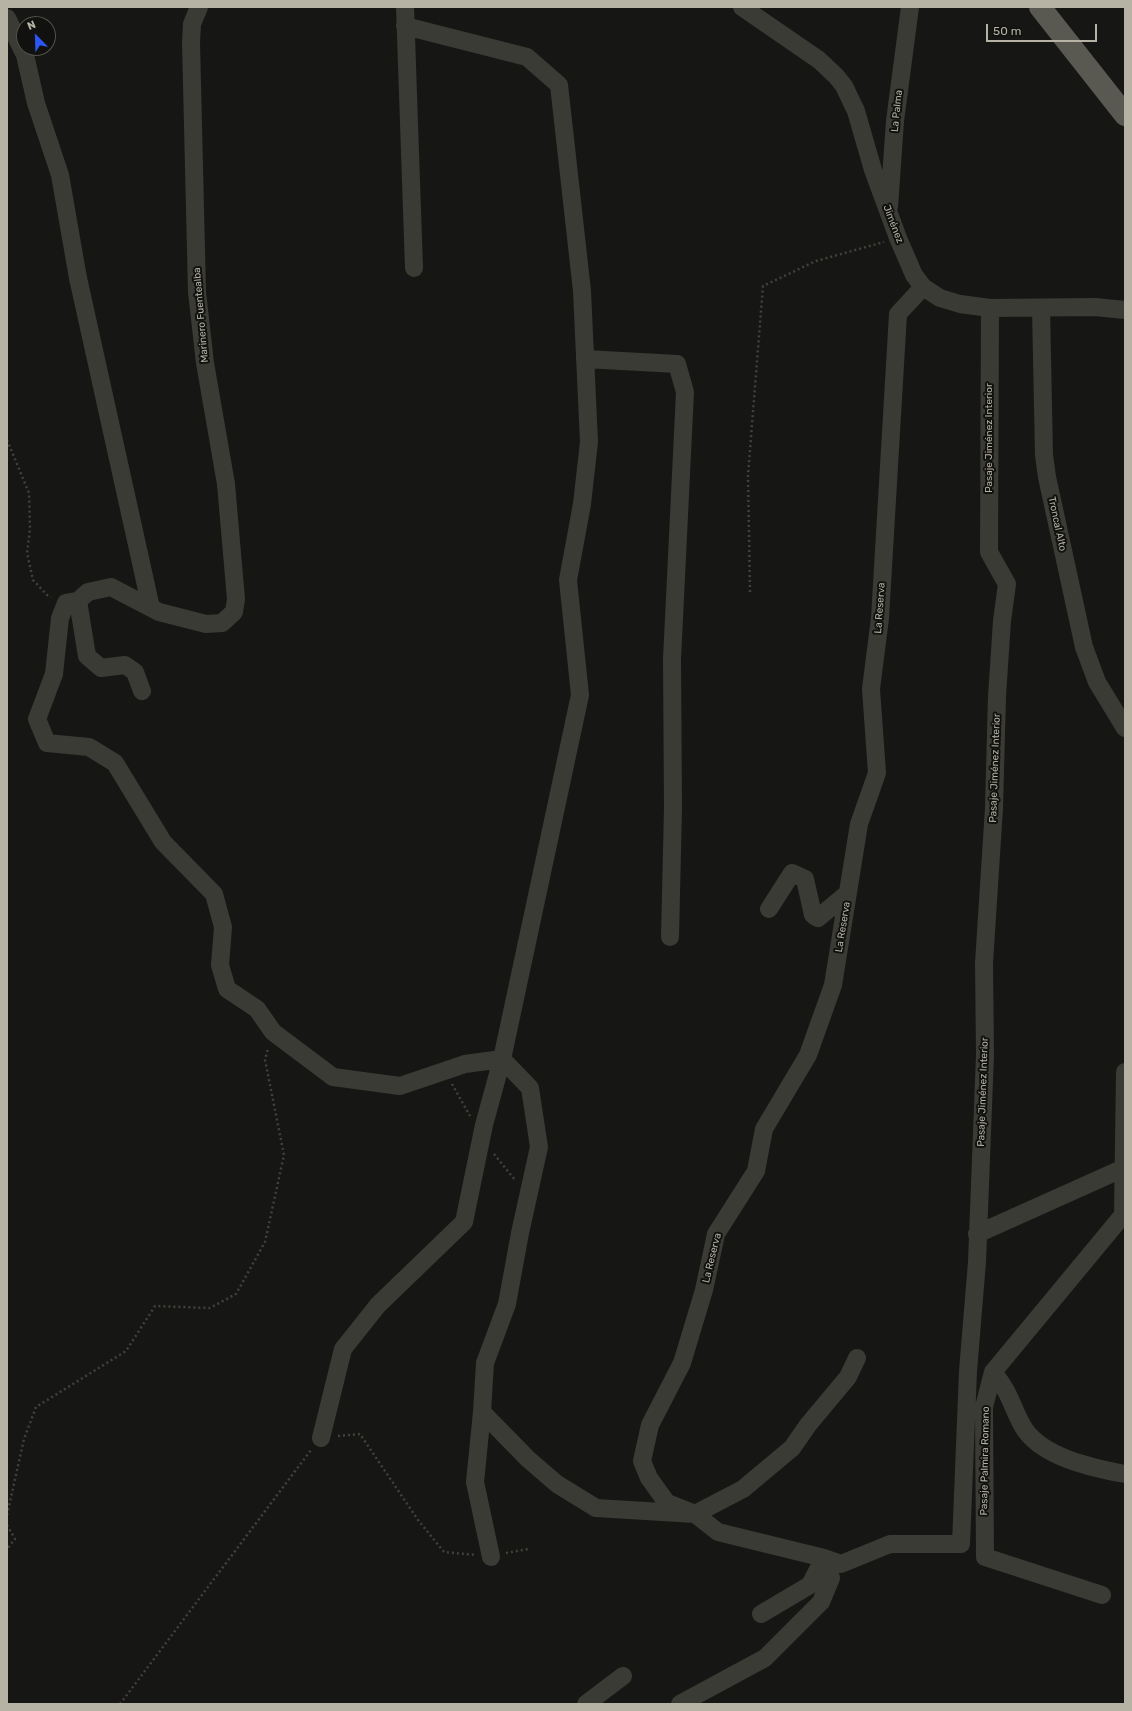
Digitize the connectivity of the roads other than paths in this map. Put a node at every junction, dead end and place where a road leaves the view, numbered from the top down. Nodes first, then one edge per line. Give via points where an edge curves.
1 (199, 7) edge
2 (405, 7) edge
3 (742, 7) edge
4 (910, 7) edge
5 (1040, 7) edge
6 (7, 18) edge
7 (405, 26) junction
8 (1125, 116) edge
9 (889, 215) junction
10 (414, 268) dead end
11 (923, 287) junction
12 (990, 308) junction
13 (1041, 308) junction
14 (1125, 310) edge
15 (585, 359) junction
16 (72, 602) junction
17 (152, 608) junction
18 (142, 691) dead end
19 (1125, 728) edge
20 (848, 893) junction
21 (769, 909) dead end
22 (670, 937) dead end
23 (502, 1059) junction
24 (1125, 1072) edge
25 (1124, 1168) edge
26 (977, 1234) junction
27 (857, 1358) dead end
28 (993, 1372) junction
29 (482, 1412) junction
30 (321, 1438) road end
31 (1125, 1474) edge
32 (695, 1514) junction
33 (491, 1557) road end
34 (824, 1558) junction
35 (1102, 1595) dead end
36 (761, 1614) dead end
37 (623, 1676) dead end
38 (586, 1704) edge
39 (680, 1704) edge

1 - 17 street, Marinero Fuentealba via 192,24 191,42 197,292 205,363 226,484 236,599 234,612 222,622 206,624 158,612
2 - 7 street
3 - 9 street, Jiménez via 818,60 844,86 856,111
4 - 9 street, La Palma via 895,121
5 - 8 main road
6 - 17 street via 25,55 36,104 60,175 78,278
7 - 10 street
7 - 15 street via 527,57 559,85 582,291
9 - 11 street, Jiménez via 914,275
11 - 12 street, Jiménez via 940,298
11 - 20 street, La Reserva via 898,314 880,618 871,689 877,773 860,824
12 - 13 street, Jiménez
12 - 26 street, Pasaje Jiménez Interior via 989,552 1007,584 997,696 994,808 984,963 985,1055
13 - 14 street, Jiménez via 1095,307
13 - 19 street, Troncal Alto via 1044,455 1047,477 1084,647 1096,682
15 - 22 street via 676,364 685,392 672,659 673,808
15 - 23 street via 589,442 582,504 568,580 580,695
16 - 17 street via 88,592 111,587
16 - 18 street via 87,656 101,668 125,664 135,672
16 - 23 street via 60,618 54,674 37,719 47,743 89,747 115,763 163,842 214,894 223,927 220,965 227,989 257,1009 272,1032 333,1077 400,1086 465,1064
20 - 21 street via 818,918 813,915 805,879 792,873
20 - 32 street, La Reserva via 833,985 808,1055 764,1129 756,1171 716,1234 704,1290 682,1363 650,1425 642,1461 650,1478 667,1503
23 - 29 street via 530,1088 540,1147 507,1304 485,1363
23 - 30 street via 484,1125 464,1222 378,1305 343,1349
24 - 25 street
25 - 26 street
25 - 28 street via 1123,1215
26 - 34 street, Pasaje Jiménez Interior via 961,1544 890,1544 841,1564
27 - 32 street via 848,1377 792,1448 743,1489
28 - 31 street via 1009,1394 1023,1427 1038,1443 1062,1457
28 - 35 street, Pasaje Palmira Romano via 984,1408 985,1557
29 - 32 street via 528,1459 557,1484 596,1508
29 - 33 street via 475,1482
32 - 34 street, La Reserva via 718,1532
34 - 36 street via 810,1585
34 - 39 street via 831,1578 821,1602 765,1658
37 - 38 street

